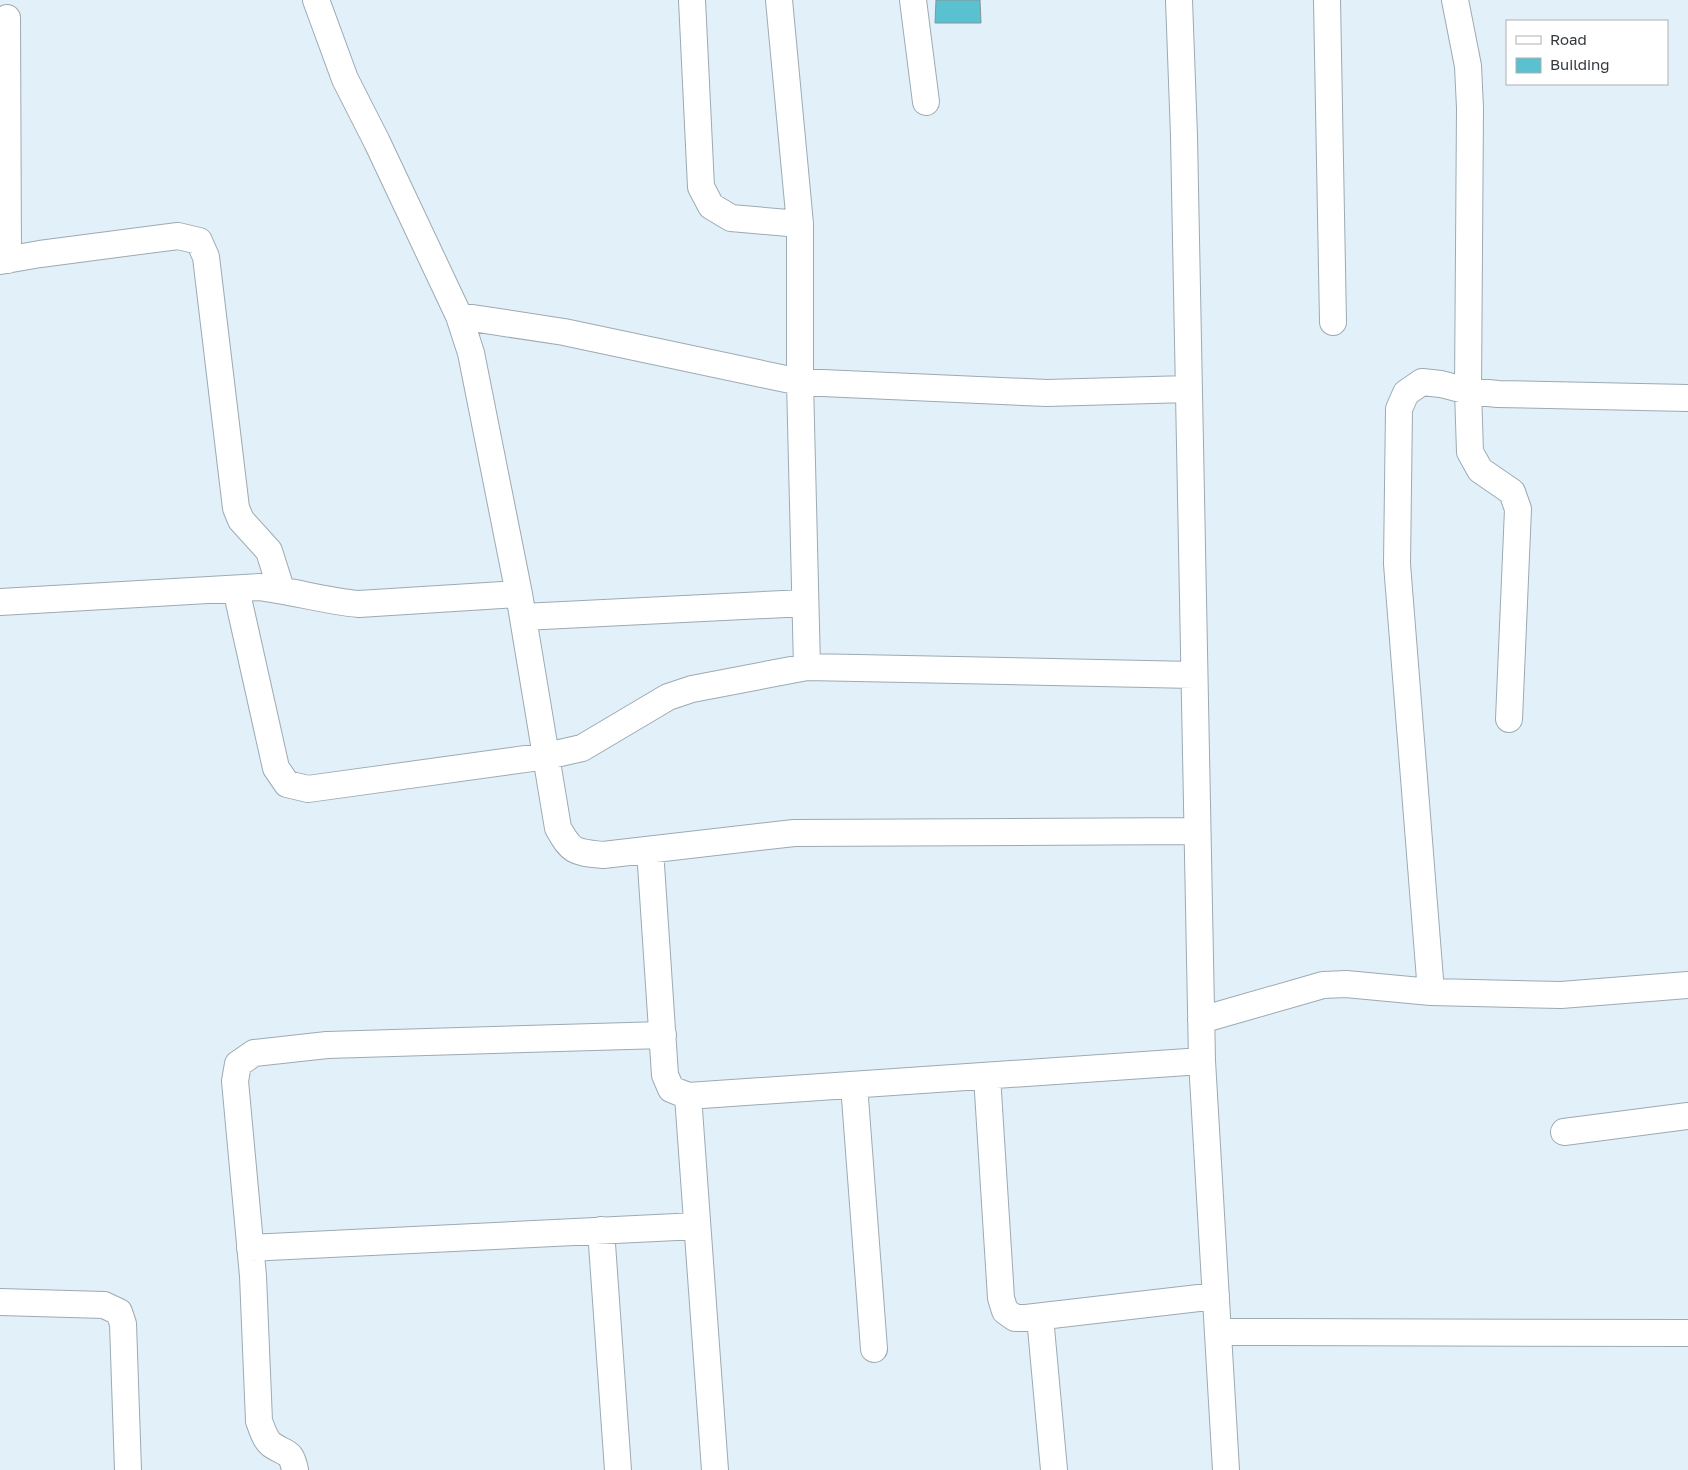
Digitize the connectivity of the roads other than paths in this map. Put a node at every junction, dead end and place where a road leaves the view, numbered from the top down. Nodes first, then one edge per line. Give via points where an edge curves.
1 (316, 0) edge
2 (692, 0) edge
3 (779, 0) edge
4 (912, 0) edge
5 (1179, 0) edge
6 (1327, 0) edge
7 (1455, 0) edge
8 (7, 18) dead end
9 (926, 102) dead end
10 (800, 224) junction
11 (4, 260) edge
12 (459, 316) junction
13 (1333, 322) dead end
14 (800, 382) junction
15 (1188, 389) junction
16 (1468, 391) junction
17 (1688, 398) edge
18 (236, 589) junction
19 (281, 589) junction
20 (0, 602) edge
21 (805, 603) junction
22 (521, 605) junction
23 (807, 667) junction
24 (1194, 675) junction
25 (1509, 719) dead end
26 (547, 756) junction
27 (1197, 831) junction
28 (650, 850) junction
29 (1688, 985) edge
30 (1431, 992) junction
31 (1201, 1020) junction
32 (663, 1036) junction
33 (1202, 1062) junction
34 (987, 1076) junction
35 (854, 1084) junction
36 (688, 1096) junction
37 (1688, 1116) edge
38 (1564, 1132) dead end
39 (697, 1226) junction
40 (601, 1230) junction
41 (250, 1248) junction
42 (1216, 1296) junction
43 (0, 1302) edge
44 (1040, 1317) junction
45 (1218, 1332) junction
46 (1688, 1333) edge
47 (874, 1350) dead end
48 (128, 1470) edge
49 (295, 1470) edge
50 (618, 1470) edge
51 (715, 1470) edge
52 (1054, 1470) edge
53 (1226, 1470) edge

1 - 12 street via 346,79
2 - 10 street via 701,187 711,206 730,218
3 - 10 street
4 - 9 street
5 - 15 street
6 - 13 street
7 - 16 street via 1468,66 1470,108
8 - 11 street
10 - 14 street
11 - 19 street via 178,236 199,241 206,257 236,508 241,520 269,551
12 - 14 street via 564,332
12 - 22 street via 471,353
14 - 15 street via 1047,393
14 - 21 street
15 - 24 street
16 - 17 street
16 - 25 street via 1470,452 1480,470 1512,492 1518,509
16 - 30 street via 1422,382 1406,393 1399,409 1397,564
18 - 19 street
18 - 20 street
18 - 26 street via 276,768 287,784 308,789
19 - 22 street via 334,602 359,604
21 - 22 street
21 - 23 street
22 - 26 street
23 - 24 street
23 - 26 street via 692,689 668,697 582,748
24 - 27 street
26 - 28 street via 558,828 568,845 580,852 603,855
27 - 28 street via 794,833
27 - 31 street
28 - 32 street
29 - 30 street via 1561,994
30 - 31 street via 1323,985
31 - 33 street
32 - 36 street via 665,1075 672,1090
32 - 41 street via 327,1045 254,1053 238,1064 235,1081
33 - 34 street
33 - 42 street
34 - 35 street
34 - 44 street via 1001,1298 1005,1311 1015,1318
35 - 36 street
35 - 47 street
36 - 39 street
37 - 38 street
39 - 40 street
39 - 51 street
40 - 41 street
40 - 50 street
41 - 49 street via 259,1421 272,1445 292,1458
42 - 44 street
42 - 45 street
43 - 48 street via 104,1305 119,1312 123,1324
44 - 52 street
45 - 46 street
45 - 53 street

